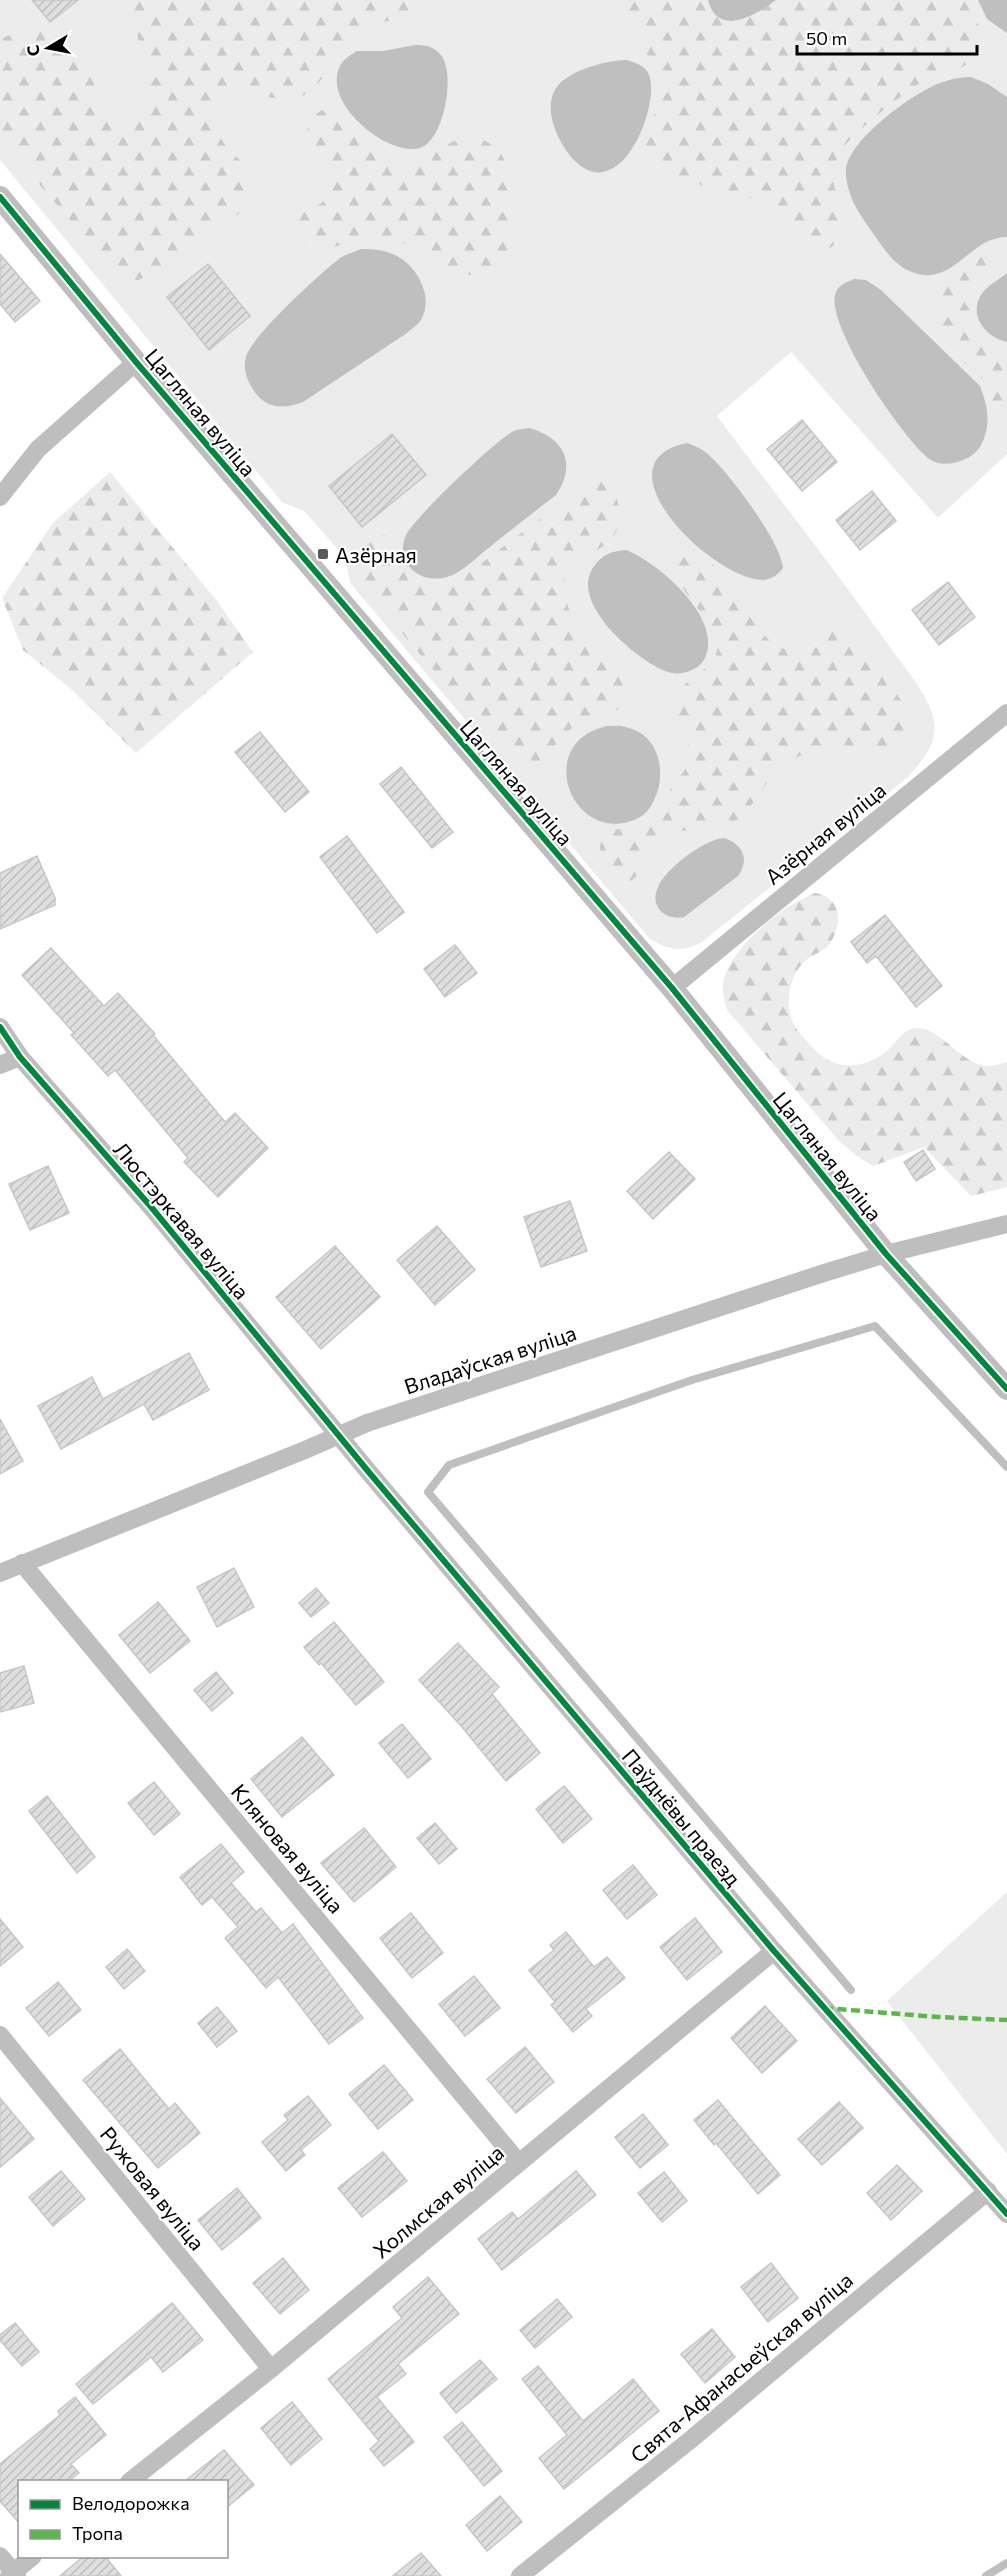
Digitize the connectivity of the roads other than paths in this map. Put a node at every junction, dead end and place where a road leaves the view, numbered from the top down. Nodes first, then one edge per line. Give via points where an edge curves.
1 (0, 197) edge
2 (136, 362) junction
3 (0, 497) edge
4 (1007, 713) edge
5 (672, 988) junction
6 (0, 1028) edge
7 (20, 1057) junction
8 (0, 1065) edge
9 (1007, 1224) edge
10 (886, 1254) junction
11 (1007, 1389) edge
12 (338, 1435) junction
13 (22, 1563) junction
14 (0, 1573) edge
15 (774, 1951) junction
16 (0, 2035) edge
17 (519, 2163) junction
18 (987, 2191) junction
19 (1007, 2214) edge
20 (272, 2369) junction
21 (130, 2480) edge
22 (0, 2556) edge
23 (31, 2558) edge
24 (13, 2575) edge
25 (520, 2576) edge

1 - 2 street, Цагляная вуліца
2 - 3 street via 38,448
2 - 5 street, Цагляная вуліца
4 - 5 street, Азёрная вуліца
5 - 10 street, Цагляная вуліца
6 - 7 street, Люстэркавая вуліца
7 - 8 street
7 - 12 street, Люстэркавая вуліца via 159,1216
9 - 10 street, Владаўская вуліца
10 - 11 street, Цагляная вуліца
10 - 12 street, Владаўская вуліца
12 - 13 street, Владаўская вуліца
12 - 15 street, Паўднёвы праезд
13 - 14 street, Владаўская вуліца
13 - 17 street, Кляновая вуліца
15 - 17 street, Холмская вуліца
15 - 18 street, Паўднёвы праезд
16 - 20 street, Ружовая вуліца
17 - 20 street, Холмская вуліца
18 - 19 street, Паўднёвы праезд
18 - 25 street, Свята-Афанасьеўская вуліца via 689,2441
20 - 21 street, Холмская вуліца
22 - 24 street
23 - 24 street

